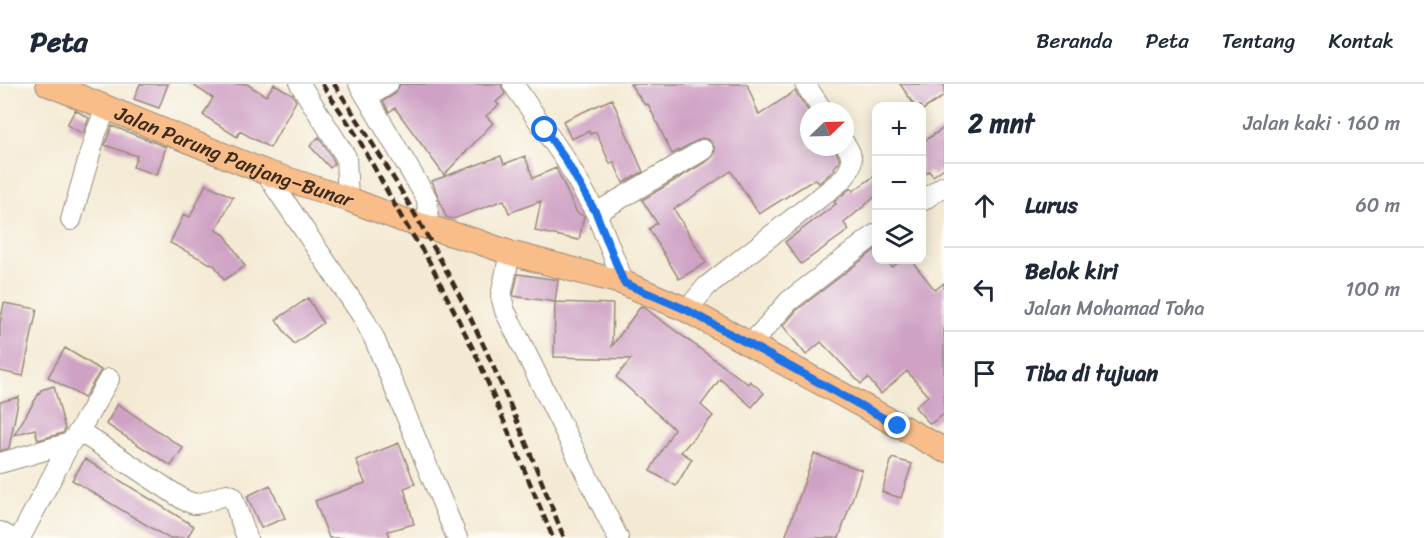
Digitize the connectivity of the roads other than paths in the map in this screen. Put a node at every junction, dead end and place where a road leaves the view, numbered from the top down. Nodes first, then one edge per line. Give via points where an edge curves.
1 (48, 84) edge
2 (300, 84) edge
3 (388, 84) edge
4 (513, 84) edge
5 (805, 84) edge
6 (363, 91) edge
7 (817, 102) edge
8 (106, 108) junction
9 (703, 150) dead end
10 (851, 156) edge
11 (265, 172) junction
12 (944, 186) edge
13 (926, 198) edge
14 (348, 199) junction
15 (596, 213) junction
16 (71, 220) dead end
17 (425, 227) junction
18 (872, 237) edge
19 (510, 253) junction
20 (624, 283) junction
21 (687, 310) junction
22 (751, 344) junction
23 (108, 379) dead end
24 (74, 437) junction
25 (944, 450) edge
26 (0, 463) edge
27 (0, 532) edge
28 (11, 538) edge
29 (20, 538) edge
30 (247, 538) edge
31 (457, 538) edge
32 (618, 538) edge

1 - 8 main road, Jalan Parung Panjang–Bunar
2 - 14 street via 346,157
3 - 6 street
4 - 15 street via 565,159
5 - 7 street
6 - 17 street via 427,199
8 - 11 main road, Jalan Parung Panjang–Bunar
8 - 16 street
9 - 15 street
10 - 21 street via 852,163 842,180 706,286
11 - 14 main road, Jalan Parung Panjang–Bunar
11 - 31 street via 369,328
12 - 13 street
14 - 17 main road, Jalan Parung Panjang–Bunar
15 - 20 street
17 - 19 main road, Jalan Parung Panjang–Bunar
18 - 22 street via 789,302
19 - 20 main road, Jalan Parung Panjang–Bunar
19 - 32 street via 501,296 505,311
20 - 21 main road, Jalan Parung Panjang–Bunar
21 - 22 main road, Jalan Parung Panjang–Bunar
22 - 25 main road, Jalan Parung Panjang–Bunar
23 - 24 street
24 - 26 street
24 - 29 street
24 - 30 street via 194,504 232,496
27 - 28 street

